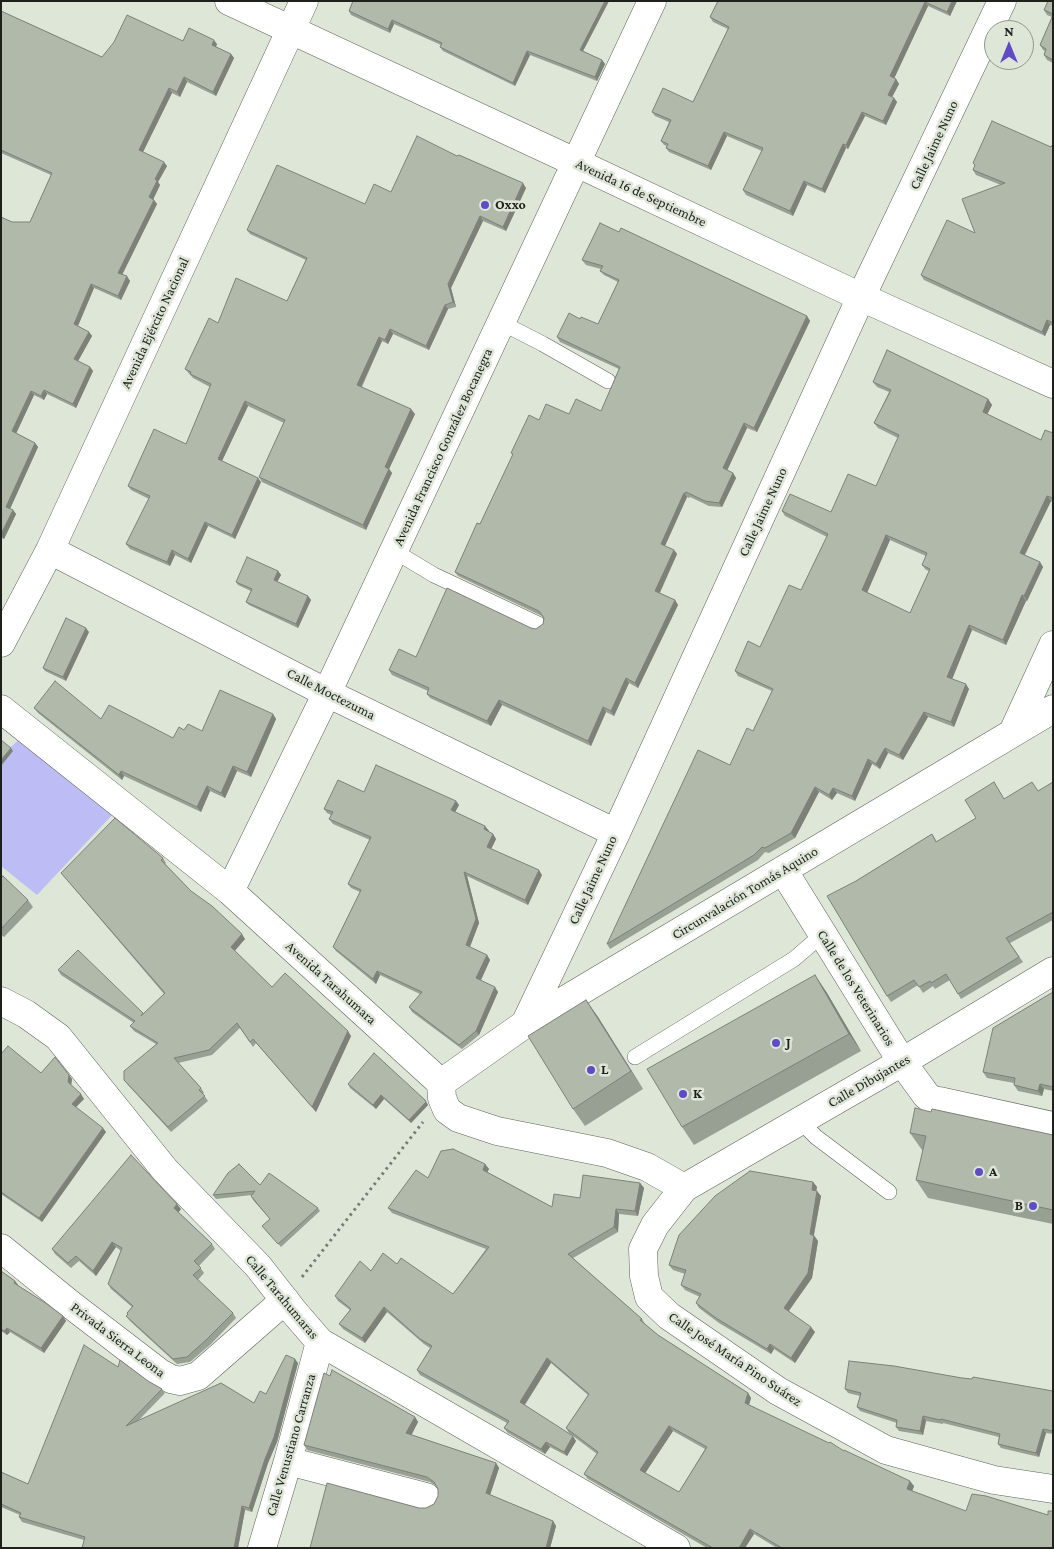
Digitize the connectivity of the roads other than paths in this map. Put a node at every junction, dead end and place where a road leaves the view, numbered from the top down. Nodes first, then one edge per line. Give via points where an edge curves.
1 (229, 1) edge
2 (304, 1) edge
3 (652, 1) edge
4 (1002, 1) edge
5 (291, 30) junction
6 (577, 163) junction
7 (862, 297) junction
8 (502, 323) junction
9 (608, 381) dead end
10 (1053, 384) edge
11 (50, 550) junction
12 (394, 551) junction
13 (538, 624) dead end
14 (1, 643) edge
15 (1053, 645) edge
16 (327, 693) junction
17 (1, 709) edge
18 (1053, 709) edge
19 (1013, 732) junction
20 (616, 832) junction
21 (783, 870) junction
22 (230, 891) junction
23 (823, 934) junction
24 (1053, 971) edge
25 (1, 1001) edge
26 (525, 1024) junction
27 (635, 1057) dead end
28 (902, 1062) junction
29 (441, 1091) junction
30 (800, 1120) junction
31 (1053, 1126) edge
32 (684, 1188) junction
33 (890, 1192) dead end
34 (1, 1248) edge
35 (285, 1300) junction
36 (320, 1342) junction
37 (288, 1461) junction
38 (1053, 1489) edge
39 (426, 1497) dead end
40 (262, 1548) edge
41 (676, 1548) edge

1 - 5 street, Avenida 16 de Septiembre
2 - 5 street, Avenida Ejército Nacional
3 - 6 street, Avenida Francisco González Bocanegra
4 - 7 street, Calle Jaime Nuno
5 - 6 street, Avenida 16 de Septiembre
5 - 11 street, Avenida Ejército Nacional
6 - 7 street, Avenida 16 de Septiembre
6 - 8 street, Avenida Francisco González Bocanegra
7 - 10 street, Avenida 16 de Septiembre
7 - 20 street, Calle Jaime Nuno
8 - 9 lane
8 - 12 street, Avenida Francisco González Bocanegra
11 - 14 street, Avenida Ejército Nacional
11 - 16 street, Calle Moctezuma
12 - 13 lane via 434,575
12 - 16 street, Avenida Francisco González Bocanegra
15 - 19 street
16 - 20 street, Calle Moctezuma
16 - 22 street, Avenida Francisco González Bocanegra
17 - 22 street, Avenida Tarahumara
18 - 19 street, Circunvalación Tomás Aquino
19 - 21 street, Circunvalación Tomás Aquino
20 - 26 street, Calle Jaime Nuno
21 - 23 street, Calle de los Veterinarios
21 - 26 street, Circunvalación Tomás Aquino
22 - 29 street, Avenida Tarahumara
23 - 27 lane via 794,959
23 - 28 street, Calle de los Veterinarios
24 - 28 street, Calle Dibujantes
25 - 35 street, Calle Tarahumaras via 58,1037 165,1170 258,1266
26 - 29 street, Circunvalación Tomás Aquino
28 - 30 street, Calle Dibujantes
28 - 31 street, Calle de los Veterinarios via 932,1100
29 - 32 street, Avenida Tarahumara via 447,1110 458,1118 497,1131 607,1153 647,1167
30 - 32 street, Calle Dibujantes
30 - 33 lane via 816,1137
32 - 38 street, Calle José María Pino Suárez via 654,1225 643,1249 649,1297 669,1316 778,1391 886,1450 994,1480
34 - 35 street, Privada Sierra Leona via 160,1373 180,1381 198,1376
35 - 36 street, Calle Tarahumaras
36 - 37 street, Calle Venustiano Carranza
36 - 41 street, Calle Tarahumaras
37 - 39 street
37 - 40 street, Calle Venustiano Carranza

